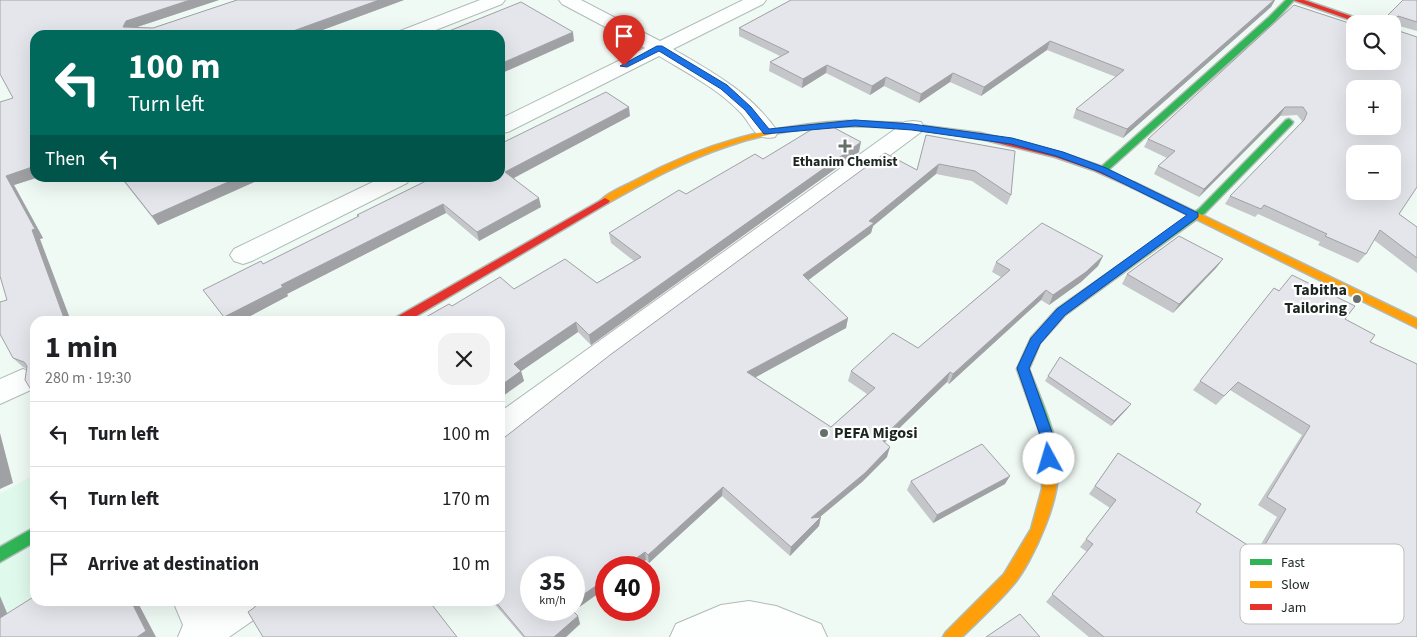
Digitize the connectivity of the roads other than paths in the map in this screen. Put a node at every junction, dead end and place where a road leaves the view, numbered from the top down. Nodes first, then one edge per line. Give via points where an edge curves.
1 (496, 0) edge
2 (568, 0) edge
3 (757, 0) edge
4 (1290, 0) edge
5 (1297, 0) edge
6 (1346, 16) edge
7 (420, 30) edge
8 (659, 48) junction
9 (1289, 122) edge
10 (505, 125) edge
11 (912, 127) junction
12 (767, 132) junction
13 (1103, 170) junction
14 (391, 182) edge
15 (1194, 215) junction
16 (243, 255) dead end
17 (408, 316) edge
18 (1417, 324) edge
19 (505, 425) edge
20 (30, 537) edge
21 (0, 555) edge
22 (239, 606) edge
23 (201, 626) edge
24 (689, 637) edge
25 (808, 637) edge
26 (952, 637) edge

1 - 7 street
2 - 8 street
3 - 8 street
4 - 13 street
5 - 6 street
8 - 10 street
8 - 12 street via 724,87 748,108
9 - 15 street via 1202,211
11 - 12 street via 855,123
11 - 13 street via 1012,141
11 - 19 street
12 - 17 street via 706,152 634,183
13 - 15 street
14 - 16 street
15 - 18 street
15 - 26 street via 1061,312 1035,341 1023,368 1050,444 1048,489 1037,532 1009,579
20 - 21 street
22 - 23 street
24 - 25 street via 711,626 747,618 784,626

